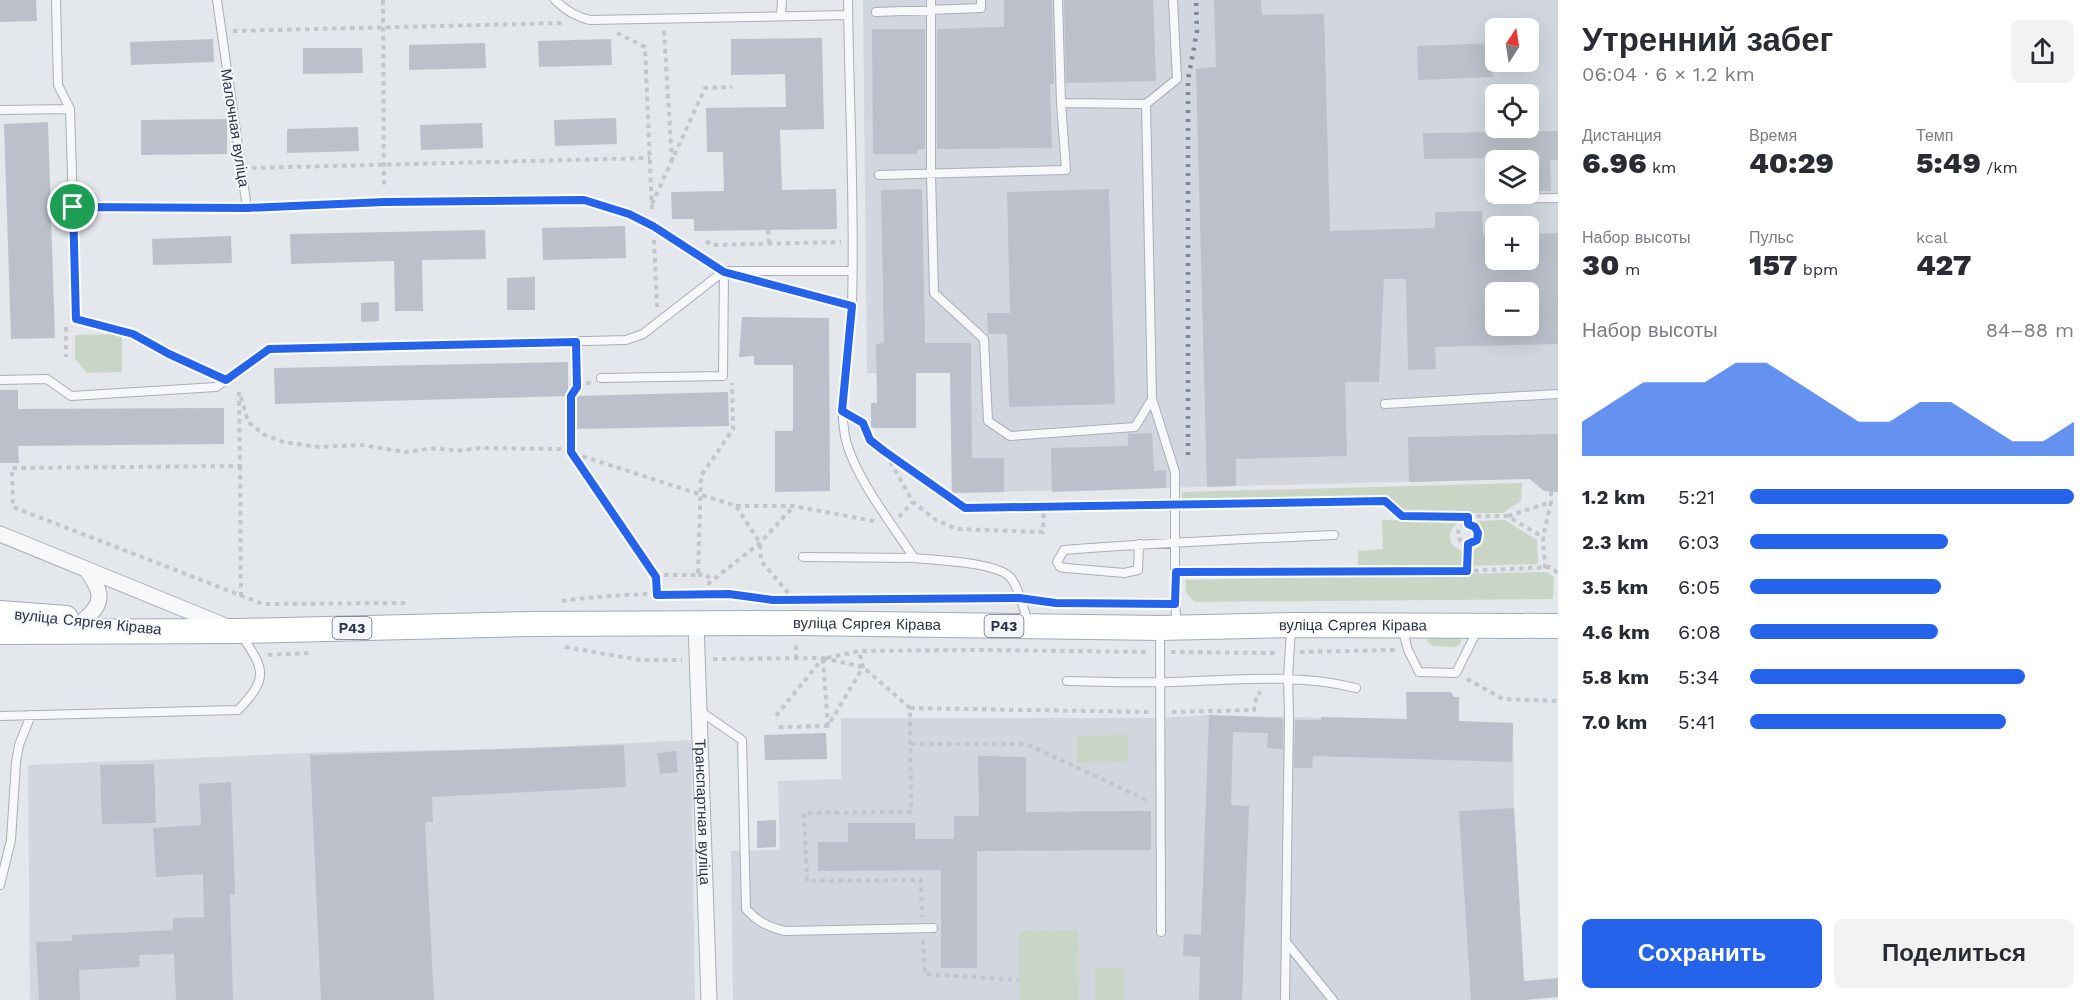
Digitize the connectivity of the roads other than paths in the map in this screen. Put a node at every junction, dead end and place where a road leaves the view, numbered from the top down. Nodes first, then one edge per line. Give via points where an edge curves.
1 (56, 0) edge
2 (217, 0) edge
3 (555, 0) edge
4 (782, 0) edge
5 (848, 0) edge
6 (931, 0) edge
7 (981, 0) edge
8 (1058, 0) edge
9 (1173, 0) edge
10 (931, 10) junction
11 (876, 12) dead end
12 (848, 15) junction
13 (781, 16) junction
14 (1061, 103) junction
15 (1146, 104) junction
16 (70, 109) junction
17 (0, 110) edge
18 (931, 174) junction
19 (879, 175) dead end
20 (1558, 198) edge
21 (1539, 199) edge
22 (73, 207) junction
23 (247, 208) junction
24 (852, 271) junction
25 (724, 272) junction
26 (852, 306) junction
27 (76, 319) road end
28 (601, 378) dead end
29 (0, 380) edge
30 (1558, 394) edge
31 (1152, 399) junction
32 (1385, 404) dead end
33 (0, 534) edge
34 (1334, 536) dead end
35 (1176, 541) junction
36 (1139, 544) junction
37 (803, 557) dead end
38 (914, 558) junction
39 (86, 568) junction
40 (172, 604) junction
41 (0, 613) edge
42 (85, 619) junction
43 (1171, 619) junction
44 (696, 623) junction
45 (1291, 625) junction
46 (1030, 626) junction
47 (1402, 626) junction
48 (1558, 626) edge
49 (1480, 627) junction
50 (175, 631) junction
51 (239, 631) junction
52 (0, 632) edge
53 (1288, 678) junction
54 (1067, 681) dead end
55 (1161, 682) junction
56 (1356, 688) dead end
57 (700, 711) junction
58 (31, 715) junction
59 (0, 716) edge
60 (0, 885) edge
61 (933, 928) dead end
62 (1161, 932) dead end
63 (1286, 942) junction
64 (709, 1000) edge
65 (1285, 1000) edge
66 (1333, 1000) edge

1 - 16 lane via 58,85
2 - 23 lane, Малочная вуліца
3 - 13 lane via 570,12 593,21
4 - 13 lane
5 - 12 lane
6 - 10 lane
7 - 10 lane via 981,8
8 - 14 lane
9 - 15 lane via 1177,79
10 - 11 lane
10 - 18 lane
12 - 13 lane
12 - 24 lane
14 - 15 lane
14 - 18 lane via 1066,170
15 - 31 lane
16 - 17 lane
16 - 22 lane
18 - 19 lane
18 - 31 lane via 934,293 984,339 988,421 1010,436 1135,427
20 - 21 lane
22 - 23 lane
22 - 27 lane
23 - 25 lane, Малочная вуліца via 584,200 653,226
24 - 25 lane
24 - 26 lane
25 - 26 lane, Малочная вуліца
25 - 28 lane via 723,376
25 - 29 lane via 643,334 626,340 269,349 216,387 71,396 47,379
26 - 38 lane via 842,411 845,437 851,457
30 - 32 lane
31 - 35 lane via 1175,472
33 - 39 street
34 - 35 lane
35 - 36 lane
35 - 43 lane
36 - 36 lane via 1064,550 1057,562 1066,568 1124,573 1138,570
37 - 38 lane
38 - 46 lane via 994,568 1009,575
39 - 40 street
39 - 42 street via 98,586 100,598 95,611
40 - 50 street via 179,615
40 - 51 street
41 - 42 main road, вуліца Сяргея Кірава / Р43
42 - 50 main road, вуліца Сяргея Кірава / Р43
43 - 45 main road, вуліца Сяргея Кірава / Р43
43 - 46 main road, вуліца Сяргея Кірава / Р43
43 - 55 lane via 1161,652
44 - 46 main road, вуліца Сяргея Кірава / Р43
44 - 51 main road, вуліца Сяргея Кірава / Р43
44 - 57 street, Транспартная вуліца
45 - 47 main road, вуліца Сяргея Кірава / Р43
45 - 53 lane
47 - 49 main road, вуліца Сяргея Кірава / Р43
47 - 49 lane via 1419,672 1456,673
48 - 49 main road, вуліца Сяргея Кірава / Р43
50 - 51 main road, вуліца Сяргея Кірава / Р43
50 - 52 main road, вуліца Сяргея Кірава / Р43
51 - 58 lane via 256,656 261,680 238,710
53 - 55 lane
53 - 56 lane
53 - 63 lane
54 - 55 lane
55 - 62 lane
57 - 61 lane via 742,740 746,909 755,918 767,927 785,931
57 - 64 street, Транспартная вуліца
58 - 59 lane
58 - 60 lane via 16,762 11,840
63 - 65 lane
63 - 66 lane

